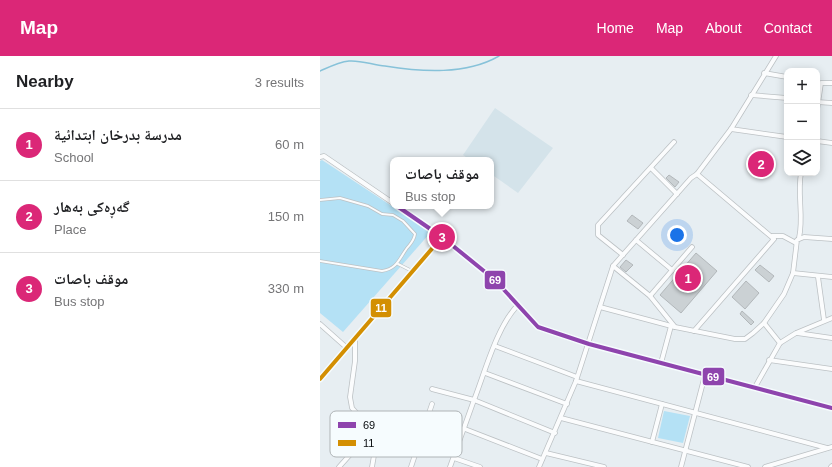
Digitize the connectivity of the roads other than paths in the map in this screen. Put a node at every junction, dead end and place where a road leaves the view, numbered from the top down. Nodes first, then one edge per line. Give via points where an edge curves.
1 (776, 56) edge
2 (764, 73) junction
3 (784, 76) edge
4 (820, 82) edge
5 (832, 83) edge
6 (751, 95) junction
7 (784, 98) edge
8 (820, 102) edge
9 (832, 104) edge
10 (731, 129) junction
11 (784, 137) edge
12 (820, 141) edge
13 (674, 142) dead end
14 (832, 143) edge
15 (320, 157) edge
16 (651, 168) junction
17 (697, 174) junction
18 (801, 176) edge
19 (677, 194) junction
20 (320, 200) edge
21 (390, 201) edge
22 (401, 209) edge
23 (772, 236) junction
24 (442, 237) junction
25 (799, 238) junction
26 (832, 239) edge
27 (636, 240) junction
28 (796, 243) junction
29 (692, 246) dead end
30 (623, 255) junction
31 (320, 261) edge
32 (398, 264) junction
33 (613, 266) junction
34 (672, 270) junction
35 (413, 272) junction
36 (793, 273) junction
37 (818, 277) junction
38 (832, 277) edge
39 (650, 296) junction
40 (518, 305) junction
41 (600, 306) junction
42 (832, 318) edge
43 (824, 320) junction
44 (764, 322) junction
45 (320, 324) edge
46 (673, 326) junction
47 (694, 331) junction
48 (796, 333) junction
49 (832, 338) edge
50 (355, 339) junction
51 (780, 343) junction
52 (589, 344) junction
53 (495, 346) junction
54 (347, 348) junction
55 (769, 360) junction
56 (661, 363) junction
57 (832, 369) edge
58 (485, 373) junction
59 (705, 375) junction
60 (320, 379) edge
61 (577, 379) junction
62 (755, 387) junction
63 (432, 389) dead end
64 (474, 400) junction
65 (432, 404) dead end
66 (567, 404) junction
67 (662, 404) junction
68 (832, 408) edge
69 (354, 411) edge
70 (430, 411) edge
71 (696, 413) junction
72 (561, 418) junction
73 (465, 429) junction
74 (555, 433) junction
75 (462, 437) edge
76 (652, 442) junction
77 (830, 448) edge
78 (686, 450) junction
79 (546, 453) junction
80 (348, 457) edge
81 (374, 457) edge
82 (415, 457) edge
83 (454, 458) joint
84 (542, 459) junction
85 (784, 461) junction
86 (339, 467) edge
87 (372, 467) edge
88 (412, 467) edge
89 (450, 467) edge
90 (480, 467) edge
91 (539, 467) edge
92 (604, 467) edge
93 (682, 467) edge
94 (748, 467) edge
95 (765, 467) edge
96 (779, 467) edge

1 - 2 street
2 - 3 street
2 - 6 street
4 - 5 street
6 - 7 street
6 - 10 street
8 - 9 street
10 - 11 street
10 - 17 street
12 - 14 street
13 - 16 street
15 - 21 street via 324,156
16 - 19 street
16 - 30 street via 598,225 598,235
17 - 19 street
17 - 23 street
18 - 25 street via 802,224
19 - 27 street
20 - 32 lane via 352,200 403,221 415,234 414,240
22 - 24 street
23 - 28 street via 783,236
23 - 47 street via 772,243
24 - 35 street
24 - 40 street via 495,280
25 - 26 street
25 - 28 street
27 - 30 street
27 - 34 street
28 - 36 street
29 - 34 street
30 - 33 street
31 - 32 lane via 382,271 390,270
32 - 35 lane
33 - 39 street
33 - 41 street
34 - 39 street
35 - 50 street
36 - 37 street
36 - 44 street via 784,294
37 - 38 street
37 - 43 street
39 - 46 street
40 - 52 street via 538,327
40 - 53 street via 508,315
41 - 46 street
41 - 52 street
42 - 43 street
43 - 48 street
44 - 47 street via 745,338 735,339
44 - 51 street
45 - 54 street
46 - 47 street
46 - 56 street
48 - 49 street
48 - 51 street
50 - 54 street
50 - 69 street via 350,397
51 - 55 street
52 - 56 street
52 - 61 street
53 - 58 street
53 - 61 street
54 - 60 street
55 - 57 street
55 - 62 street
56 - 59 street
58 - 64 street
58 - 66 street
59 - 62 street
59 - 71 street
61 - 66 street
61 - 67 street
62 - 68 street
63 - 64 street
64 - 73 street
64 - 74 street
65 - 70 street
66 - 72 street
67 - 71 street
67 - 76 street
71 - 77 street
71 - 78 street
72 - 74 street
72 - 76 street
73 - 75 street
73 - 84 street
74 - 79 street
76 - 78 street
77 - 85 street
78 - 93 street
78 - 94 street
79 - 84 street
79 - 92 street
80 - 86 street
81 - 87 street
82 - 88 street
83 - 89 street
83 - 90 street
84 - 91 street
85 - 95 street
85 - 96 street

